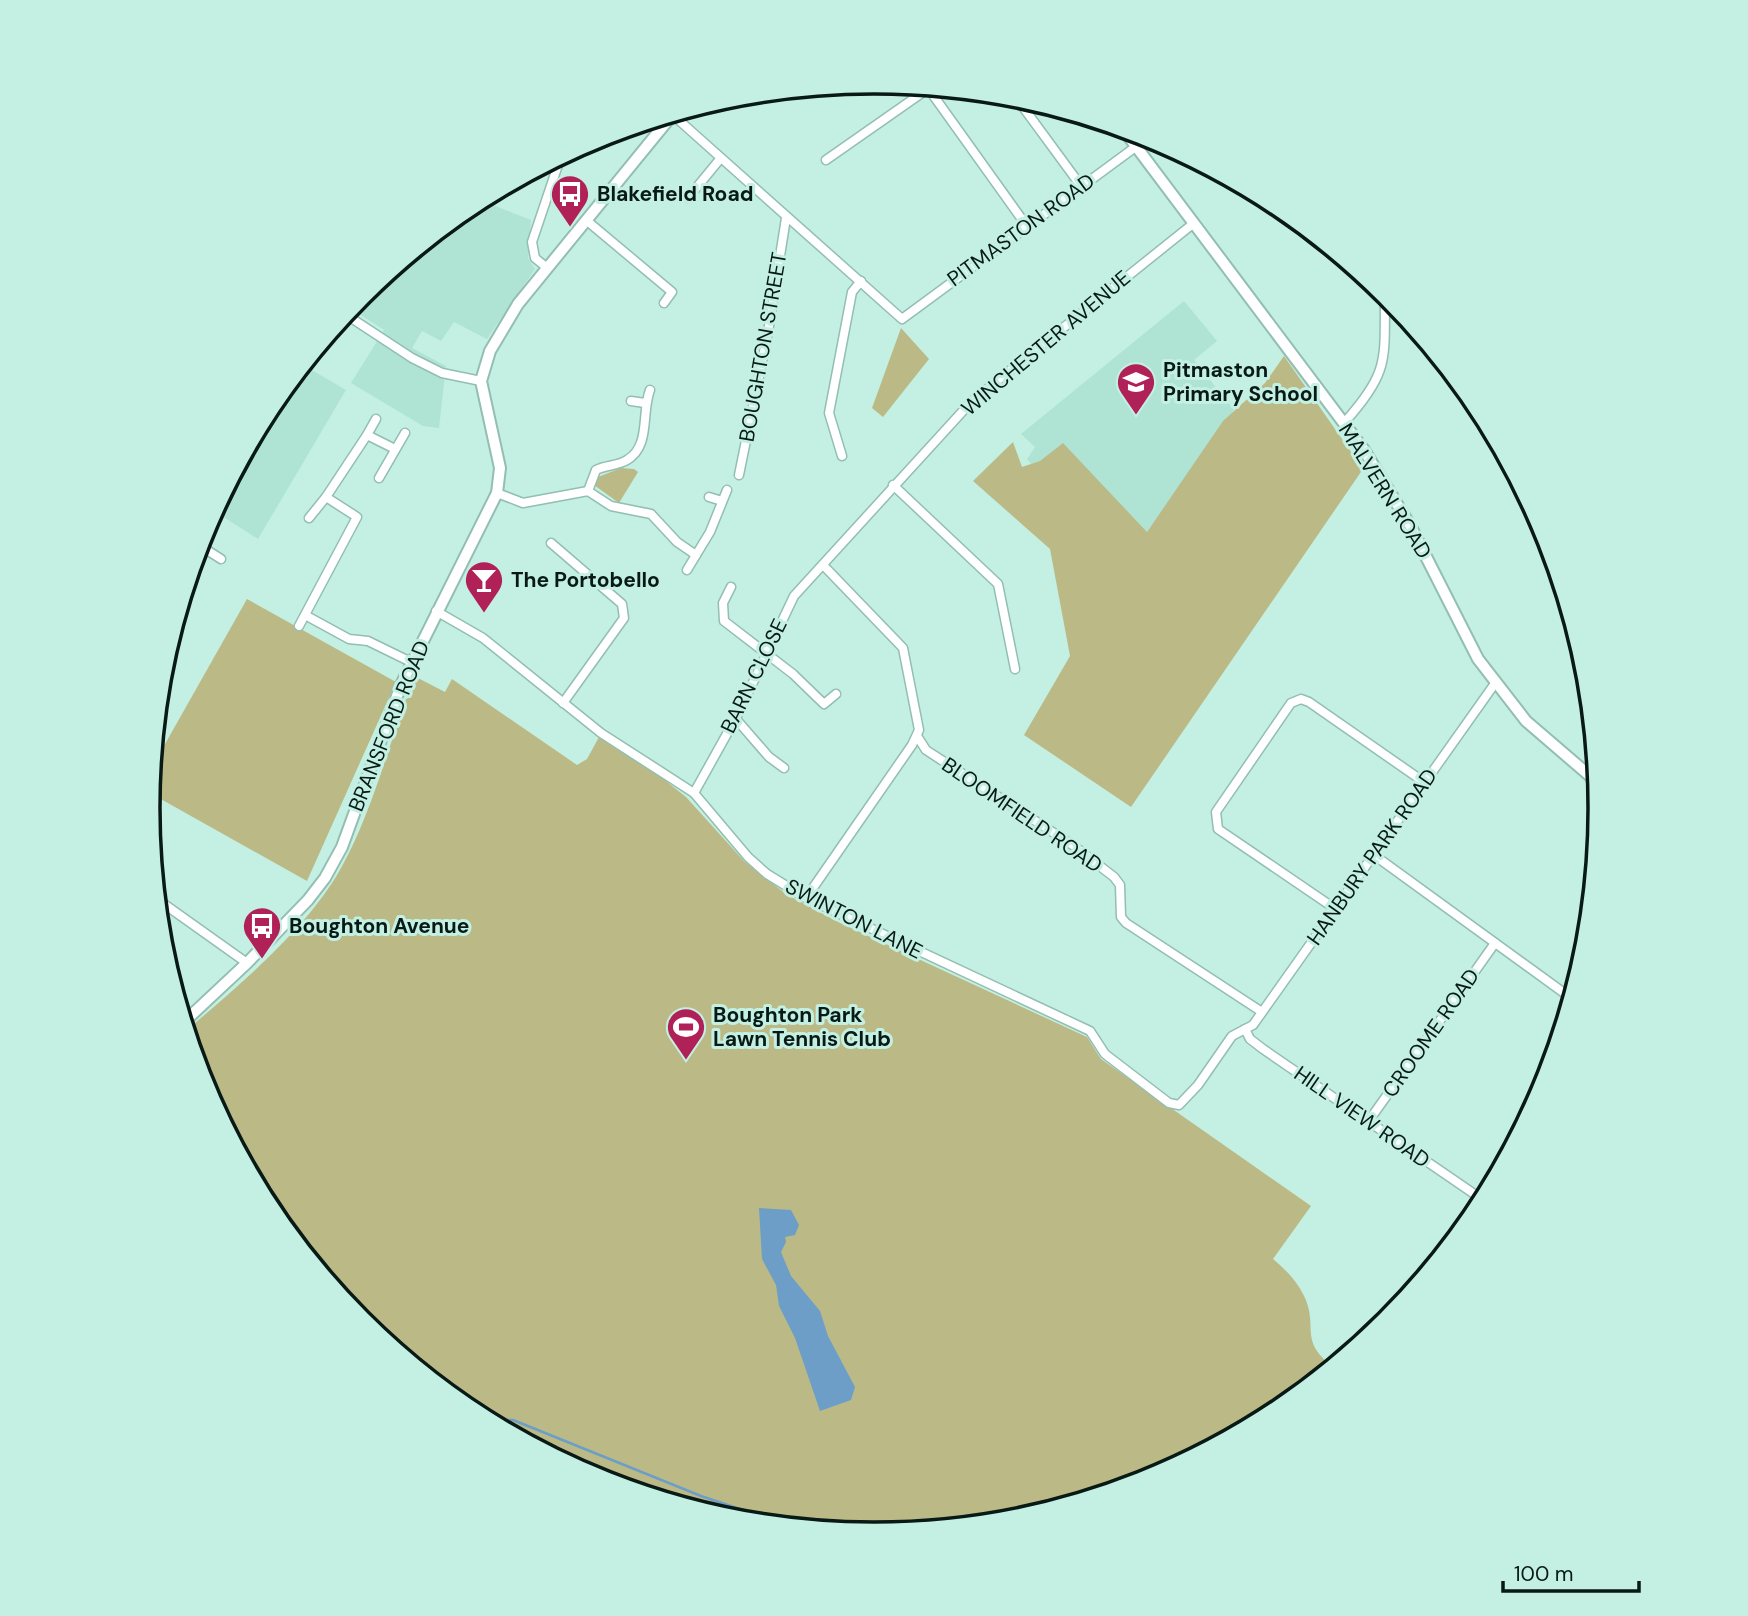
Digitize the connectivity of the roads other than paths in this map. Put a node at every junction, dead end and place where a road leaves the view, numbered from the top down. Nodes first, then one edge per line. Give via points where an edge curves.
1 (917, 96) edge
2 (935, 97) edge
3 (1026, 111) edge
4 (681, 121) edge
5 (662, 127) edge
6 (1134, 144) edge
7 (1136, 147) junction
8 (720, 159) junction
9 (826, 160) dead end
10 (557, 169) edge
11 (1081, 186) junction
12 (688, 198) dead end
13 (786, 218) junction
14 (586, 220) junction
15 (1194, 223) junction
16 (1026, 225) junction
17 (546, 267) junction
18 (861, 281) junction
19 (664, 303) dead end
20 (1385, 310) edge
21 (354, 320) edge
22 (481, 382) junction
23 (650, 390) dead end
24 (631, 401) dead end
25 (645, 403) junction
26 (376, 419) dead end
27 (1344, 423) junction
28 (405, 433) dead end
29 (367, 435) junction
30 (395, 449) junction
31 (842, 456) dead end
32 (739, 475) dead end
33 (379, 478) dead end
34 (893, 485) junction
35 (727, 489) dead end
36 (588, 491) junction
37 (497, 493) junction
38 (326, 497) junction
39 (709, 497) dead end
40 (722, 502) junction
41 (309, 518) dead end
42 (551, 543) dead end
43 (209, 551) edge
44 (696, 555) junction
45 (221, 559) dead end
46 (823, 565) junction
47 (687, 570) dead end
48 (731, 587) dead end
49 (436, 611) junction
50 (305, 615) junction
51 (299, 626) dead end
52 (767, 656) junction
53 (411, 662) junction
54 (1015, 669) dead end
55 (1496, 682) junction
56 (836, 694) dead end
57 (563, 703) junction
58 (736, 719) junction
59 (917, 736) junction
60 (784, 768) dead end
61 (1587, 773) edge
62 (1424, 782) junction
63 (694, 793) junction
64 (1374, 855) junction
65 (806, 898) junction
66 (168, 907) edge
67 (1337, 910) junction
68 (1495, 943) junction
69 (247, 963) junction
70 (1563, 992) edge
71 (1262, 1012) junction
72 (191, 1015) edge
73 (1245, 1030) junction
74 (1368, 1122) junction
75 (1474, 1194) edge

1 - 9 street
2 - 16 street
3 - 11 street
4 - 8 street
5 - 14 main road
6 - 7 main road, MALVERN ROAD
7 - 11 street, PITMASTON ROAD
7 - 15 main road, MALVERN ROAD
8 - 12 street
8 - 13 street
10 - 17 street via 532,242 535,258
11 - 16 street, PITMASTON ROAD
13 - 18 street
13 - 32 street, BOUGHTON STREET
14 - 17 main road
14 - 19 street via 672,292
15 - 27 main road, MALVERN ROAD
15 - 34 street, WINCHESTER AVENUE via 972,401
16 - 18 street, PITMASTON ROAD via 902,319
17 - 22 main road via 503,327 483,366
18 - 31 street via 852,292 829,413
20 - 27 street via 1384,365 1366,399
21 - 22 street via 442,373
22 - 37 main road, BRANSFORD ROAD via 500,468
23 - 25 street
24 - 25 street
25 - 36 street via 643,443 626,461 596,470
26 - 29 street
27 - 55 main road, MALVERN ROAD via 1411,527 1454,616
28 - 30 street
29 - 30 street
29 - 38 street
30 - 33 street
34 - 46 street, WINCHESTER AVENUE
34 - 54 street via 998,584
35 - 40 street
36 - 37 street via 523,503
36 - 44 street via 611,506 651,514
37 - 49 main road, BRANSFORD ROAD
38 - 41 street
38 - 50 street via 357,517
39 - 40 street
40 - 44 street
42 - 57 street via 622,604 625,612
43 - 45 street
44 - 47 street
46 - 52 street, BARN CLOSE via 793,596
46 - 59 street via 902,648
48 - 52 street via 723,603 723,621
49 - 53 main road, BRANSFORD ROAD
49 - 57 street, SWINTON LANE via 483,638
50 - 51 street
50 - 53 street via 349,639 368,641
52 - 56 street via 824,704
52 - 58 street, BARN CLOSE
53 - 69 main road, BRANSFORD ROAD via 342,847 308,900
55 - 61 main road, MALVERN ROAD via 1526,721
55 - 62 street, HANBURY PARK ROAD
57 - 63 street, SWINTON LANE
58 - 60 street
58 - 63 street, BARN CLOSE
59 - 65 street
59 - 71 street, BLOOMFIELD ROAD via 926,750 1114,877 1120,885 1121,917 1126,923
62 - 64 street, HANBURY PARK ROAD
62 - 67 street via 1301,699 1291,703 1216,813 1218,829
63 - 65 street, SWINTON LANE via 767,874
64 - 67 street, HANBURY PARK ROAD
64 - 68 street
65 - 73 street, SWINTON LANE via 1090,1031 1105,1054 1169,1103 1179,1105 1186,1100 1232,1036
66 - 69 street
67 - 71 street, HANBURY PARK ROAD
68 - 70 street
68 - 74 street, CROOME ROAD
69 - 72 main road, BRANSFORD ROAD
71 - 73 street, HANBURY PARK ROAD
73 - 74 street, HILL VIEW ROAD via 1263,1049
74 - 75 street, HILL VIEW ROAD

